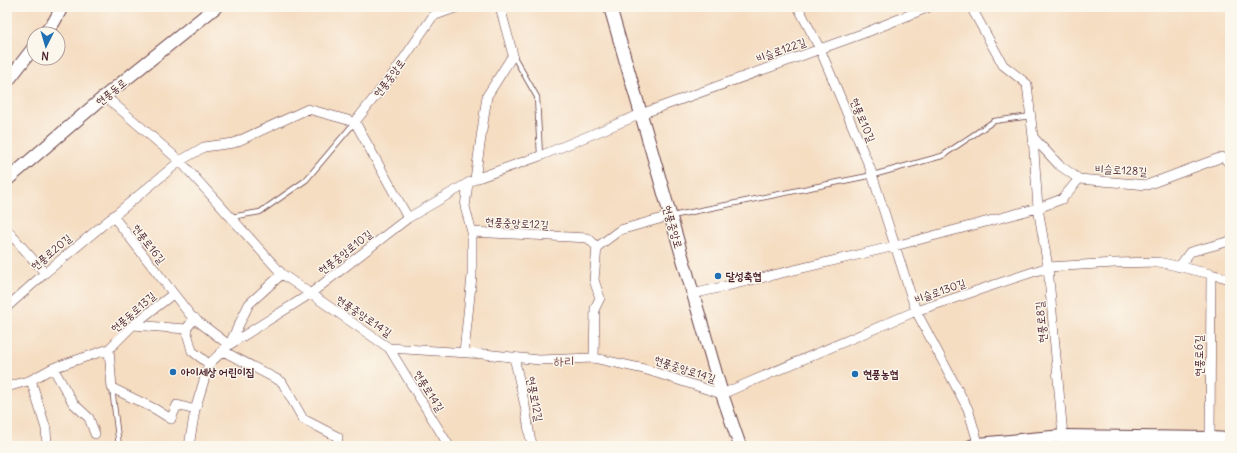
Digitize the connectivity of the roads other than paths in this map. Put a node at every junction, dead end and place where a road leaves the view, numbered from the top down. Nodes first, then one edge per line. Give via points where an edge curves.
1 (62, 7) edge
2 (216, 7) edge
3 (458, 7) edge
4 (500, 7) edge
5 (610, 7) edge
6 (798, 7) edge
7 (929, 7) edge
8 (971, 7) edge
9 (446, 9) edge
10 (51, 26) edge
11 (820, 49) junction
12 (513, 55) junction
13 (26, 57) edge
14 (7, 82) edge
15 (105, 96) junction
16 (641, 114) junction
17 (1030, 116) junction
18 (356, 122) junction
19 (1033, 137) junction
20 (540, 156) junction
21 (180, 161) junction
22 (1230, 163) edge
23 (873, 175) junction
24 (1080, 179) junction
25 (7, 180) edge
26 (472, 181) junction
27 (1038, 208) junction
28 (112, 216) junction
29 (670, 216) junction
30 (231, 217) junction
31 (408, 218) junction
32 (7, 230) edge
33 (472, 232) junction
34 (1230, 241) edge
35 (895, 246) junction
36 (597, 247) junction
37 (1048, 267) junction
38 (1179, 267) junction
39 (45, 272) junction
40 (282, 274) junction
41 (1211, 274) junction
42 (1230, 279) edge
43 (173, 294) junction
44 (310, 294) junction
45 (693, 294) junction
46 (7, 307) edge
47 (916, 311) junction
48 (194, 318) junction
49 (133, 325) junction
50 (186, 330) junction
51 (226, 348) junction
52 (389, 348) junction
53 (109, 349) junction
54 (464, 352) junction
55 (514, 357) junction
56 (594, 358) junction
57 (209, 364) junction
58 (53, 368) junction
59 (31, 380) junction
60 (7, 387) edge
61 (112, 388) junction
62 (722, 394) junction
63 (195, 410) junction
64 (95, 434) dead end
65 (1063, 436) junction
66 (1210, 438) junction
67 (1230, 439) edge
68 (976, 445) edge
69 (47, 446) edge
70 (119, 446) edge
71 (189, 446) edge
72 (337, 446) edge
73 (449, 446) edge
74 (533, 446) edge
75 (740, 446) edge

1 - 10 main road
2 - 15 main road, 현풍동로
3 - 9 street, 현풍중앙로
4 - 12 street
5 - 16 main road, 현풍중앙로
6 - 11 street, 현풍로10길
7 - 11 street, 비슬로122길
8 - 17 street, 현풍로8길 via 1003,65 1027,84
9 - 18 street, 현풍중앙로 via 433,16
11 - 16 street, 비슬로122길
11 - 23 street, 현풍로10길
12 - 20 lane via 537,97
12 - 26 street via 486,96
13 - 14 main road
15 - 21 street, 현풍중앙로14길
15 - 25 main road, 현풍동로
16 - 20 street, 현풍중앙로10길
16 - 29 main road, 현풍중앙로
17 - 19 street, 현풍로8길
17 - 23 lane via 994,121 942,156
18 - 21 street via 308,109 234,143 204,147
18 - 30 lane via 306,180 260,212
18 - 31 street
19 - 24 street via 1059,165
19 - 27 street, 현풍로8길
20 - 26 street, 현풍중앙로10길
21 - 28 street
21 - 30 street, 현풍중앙로14길
22 - 24 street, 비슬로128길 via 1222,157 1146,185
23 - 29 lane
23 - 35 street, 현풍로10길
24 - 27 street, 비슬로128길 via 1062,199
26 - 31 street, 현풍중앙로10길
26 - 33 street via 464,207
27 - 35 street
27 - 37 street, 현풍로8길
28 - 39 street, 현풍로20길
28 - 43 street, 현풍로16길
29 - 36 street via 620,230
29 - 45 main road, 현풍중앙로
30 - 40 street, 현풍중앙로14길
31 - 44 street, 현풍중앙로10길
32 - 39 street
33 - 36 street, 현풍중앙로12길 via 588,238
33 - 54 street, 현풍중앙로12길 via 472,276
34 - 38 street via 1190,252
35 - 45 street
35 - 47 street, 현풍로10길
36 - 56 street via 594,280 600,298 595,308
37 - 38 street, 비슬로130길 via 1115,262 1159,262
37 - 47 street, 비슬로130길
37 - 65 street, 현풍로8길
38 - 41 street, 비슬로130길
39 - 46 street, 현풍로20길
40 - 44 street, 현풍중앙로14길
40 - 51 street, 현풍중앙로10길 via 249,304
41 - 42 street, 비슬로130길
41 - 66 street, 현풍로6길
43 - 48 street, 현풍로16길
43 - 49 street, 현풍동로13길
44 - 51 street, 현풍중앙로10길
44 - 52 street, 현풍중앙로14길
45 - 62 main road, 현풍중앙로
47 - 62 street, 비슬로130길
47 - 68 street, 현풍로10길 via 968,409
48 - 50 street
48 - 51 street, 현풍로16길
49 - 50 street
49 - 53 street, 현풍동로13길
50 - 57 street via 192,351
51 - 57 street, 현풍중앙로10길
51 - 72 street, 현풍로16길 via 282,382 303,419 338,437
52 - 54 street, 현풍중앙로14길
52 - 73 street, 현풍로14길
53 - 58 street, 현풍동로13길
53 - 61 street, 현풍동로13길
54 - 55 street, 현풍중앙로14길
55 - 56 street, 현풍중앙로14길 via 539,360
55 - 74 street, 현풍로12길
56 - 62 street, 현풍중앙로14길 via 644,369
57 - 63 street
58 - 59 street, 현풍동로13길
58 - 64 street via 73,403 89,418
59 - 60 street, 현풍동로13길
59 - 69 street via 46,429
61 - 63 street via 155,408 171,419 177,405
61 - 70 lane
62 - 75 main road, 현풍중앙로
63 - 71 street
65 - 66 main road
65 - 68 main road
66 - 67 main road

